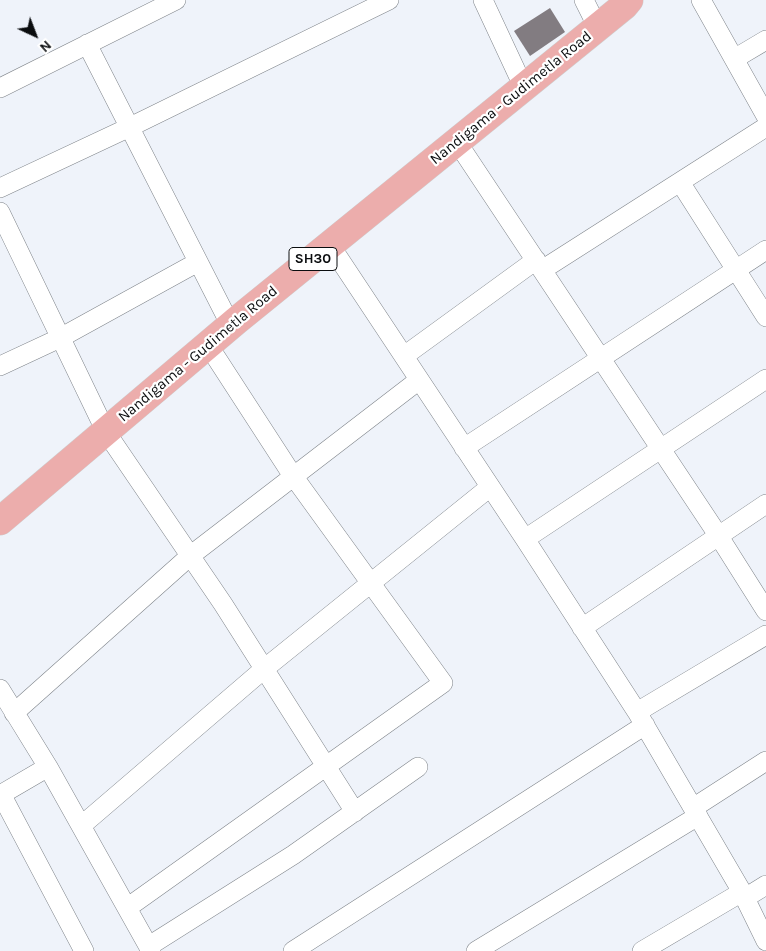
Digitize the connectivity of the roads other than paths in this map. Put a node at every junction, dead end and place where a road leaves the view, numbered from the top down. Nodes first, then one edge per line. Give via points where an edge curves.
1 (176, 0) edge
2 (389, 0) edge
3 (483, 0) edge
4 (584, 0) edge
5 (629, 0) edge
6 (701, 0) edge
7 (598, 28) junction
8 (766, 40) edge
9 (87, 44) junction
10 (734, 59) junction
11 (0, 88) edge
12 (524, 88) junction
13 (766, 116) edge
14 (130, 127) junction
15 (766, 128) edge
16 (457, 142) junction
17 (680, 182) junction
18 (0, 188) edge
19 (0, 212) edge
20 (330, 245) junction
21 (766, 250) edge
22 (198, 262) junction
23 (539, 265) junction
24 (736, 270) junction
25 (766, 317) edge
26 (231, 326) junction
27 (60, 338) junction
28 (208, 345) junction
29 (404, 356) junction
30 (601, 358) junction
31 (0, 366) edge
32 (766, 379) edge
33 (420, 380) junction
34 (106, 432) junction
35 (464, 448) junction
36 (661, 449) junction
37 (293, 476) junction
38 (490, 487) junction
39 (766, 504) edge
40 (0, 521) edge
41 (718, 535) junction
42 (526, 539) junction
43 (190, 556) junction
44 (371, 583) junction
45 (766, 611) edge
46 (582, 628) junction
47 (766, 635) edge
48 (264, 669) junction
49 (0, 689) edge
50 (14, 713) junction
51 (641, 719) junction
52 (766, 761) edge
53 (326, 766) junction
54 (48, 767) junction
55 (418, 767) dead end
56 (1, 794) edge
57 (355, 812) junction
58 (696, 812) junction
59 (81, 826) junction
60 (766, 885) edge
61 (743, 895) junction
62 (127, 908) junction
63 (766, 941) edge
64 (150, 949) edge
65 (84, 951) edge
66 (293, 951) edge
67 (476, 951) edge
68 (642, 951) edge

1 - 9 street
2 - 14 street
3 - 12 street
4 - 7 street
5 - 7 main road, Nandigama - Gudimetla Road / SH30
6 - 10 street
7 - 12 main road, Nandigama - Gudimetla Road / SH30
8 - 10 street
9 - 11 street
9 - 14 street
10 - 13 street
12 - 16 main road, Nandigama - Gudimetla Road / SH30
14 - 18 street
14 - 22 street
15 - 17 street
16 - 20 main road, Nandigama - Gudimetla Road / SH30
16 - 23 street
17 - 23 street
17 - 24 street
19 - 27 street
20 - 26 main road, Nandigama - Gudimetla Road / SH30
20 - 29 street
21 - 24 street
22 - 26 street
22 - 27 street
23 - 29 street
23 - 30 street
24 - 25 street
24 - 30 street
26 - 28 main road, Nandigama - Gudimetla Road / SH30
27 - 31 street
27 - 34 street
28 - 34 main road, Nandigama - Gudimetla Road / SH30
28 - 37 street
29 - 33 street
30 - 35 street
30 - 36 street
32 - 36 street
33 - 35 street
33 - 37 street
34 - 40 main road, Nandigama - Gudimetla Road / SH30
34 - 43 street
35 - 38 street
36 - 41 street
36 - 42 street
37 - 43 street
37 - 44 street
38 - 42 street
38 - 44 street
39 - 41 street
41 - 45 street
41 - 46 street
42 - 46 street
43 - 48 street
43 - 50 street
44 - 48 street
44 - 53 street via 443,683
46 - 51 street
47 - 51 street
48 - 53 street
48 - 59 street
49 - 50 street
50 - 54 street
51 - 58 street
51 - 66 street
52 - 58 street
53 - 57 street
53 - 62 street
54 - 56 street
54 - 59 street
55 - 57 street
56 - 65 street
57 - 64 street
58 - 61 street
58 - 67 street
59 - 62 street
60 - 61 street
61 - 63 street
61 - 68 street
62 - 64 street

